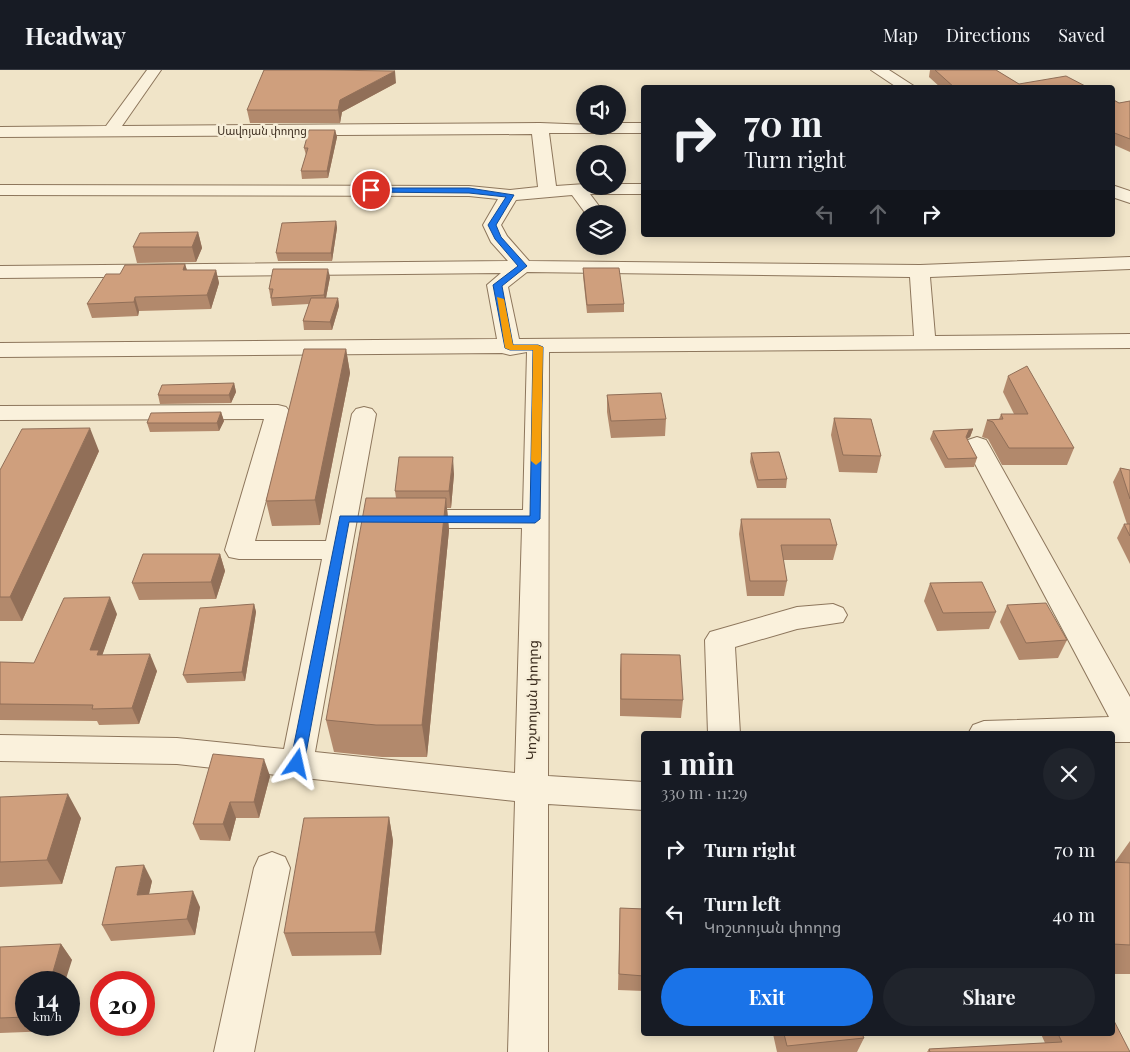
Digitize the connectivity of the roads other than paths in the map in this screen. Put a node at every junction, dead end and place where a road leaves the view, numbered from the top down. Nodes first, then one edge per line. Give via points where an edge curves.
1 (154, 70) edge
2 (878, 70) edge
3 (905, 85) edge
4 (540, 128) junction
5 (641, 128) edge
6 (0, 132) edge
7 (110, 132) junction
8 (576, 189) edge
9 (626, 189) edge
10 (641, 189) edge
11 (0, 190) edge
12 (1115, 191) edge
13 (548, 192) junction
14 (510, 195) junction
15 (582, 195) edge
16 (1130, 198) edge
17 (589, 205) edge
18 (586, 255) edge
19 (1130, 263) edge
20 (523, 266) junction
21 (577, 266) junction
22 (920, 271) junction
23 (0, 272) edge
24 (1130, 341) edge
25 (925, 343) junction
26 (538, 347) junction
27 (510, 348) junction
28 (0, 350) edge
29 (0, 413) edge
30 (364, 414) dead end
31 (977, 445) dead end
32 (344, 519) junction
33 (535, 519) junction
34 (338, 550) junction
35 (833, 615) dead end
36 (1130, 727) edge
37 (724, 731) edge
38 (1047, 731) edge
39 (0, 748) edge
40 (297, 764) junction
41 (531, 789) junction
42 (641, 796) edge
43 (272, 868) dead end
44 (234, 1052) edge
45 (528, 1052) edge

1 - 7 street
2 - 3 street
4 - 5 street, Սավոյան փողոց
4 - 7 street, Սավոյան փողոց
4 - 13 street
6 - 7 street, Սավոյան փողոց
8 - 13 street
9 - 10 street
11 - 14 street via 469,191
12 - 16 street
13 - 14 street
14 - 20 street via 492,225 498,238
15 - 17 street
18 - 21 street
19 - 22 street
20 - 21 street
20 - 23 street
20 - 27 street via 497,285
21 - 22 street
22 - 25 street
24 - 25 street
25 - 26 street
26 - 27 street
26 - 33 street, Կոշտոյան փողոց
27 - 28 street
29 - 34 street via 278,412 239,550
30 - 32 street
31 - 36 street
32 - 33 street
32 - 34 street
33 - 41 street, Կոշտոյան փողոց
34 - 40 street
35 - 37 street via 797,618 720,640
36 - 38 street
39 - 40 street via 178,751
40 - 41 street
41 - 42 street
41 - 45 street, Կոշտոյան փողոց
43 - 44 street

